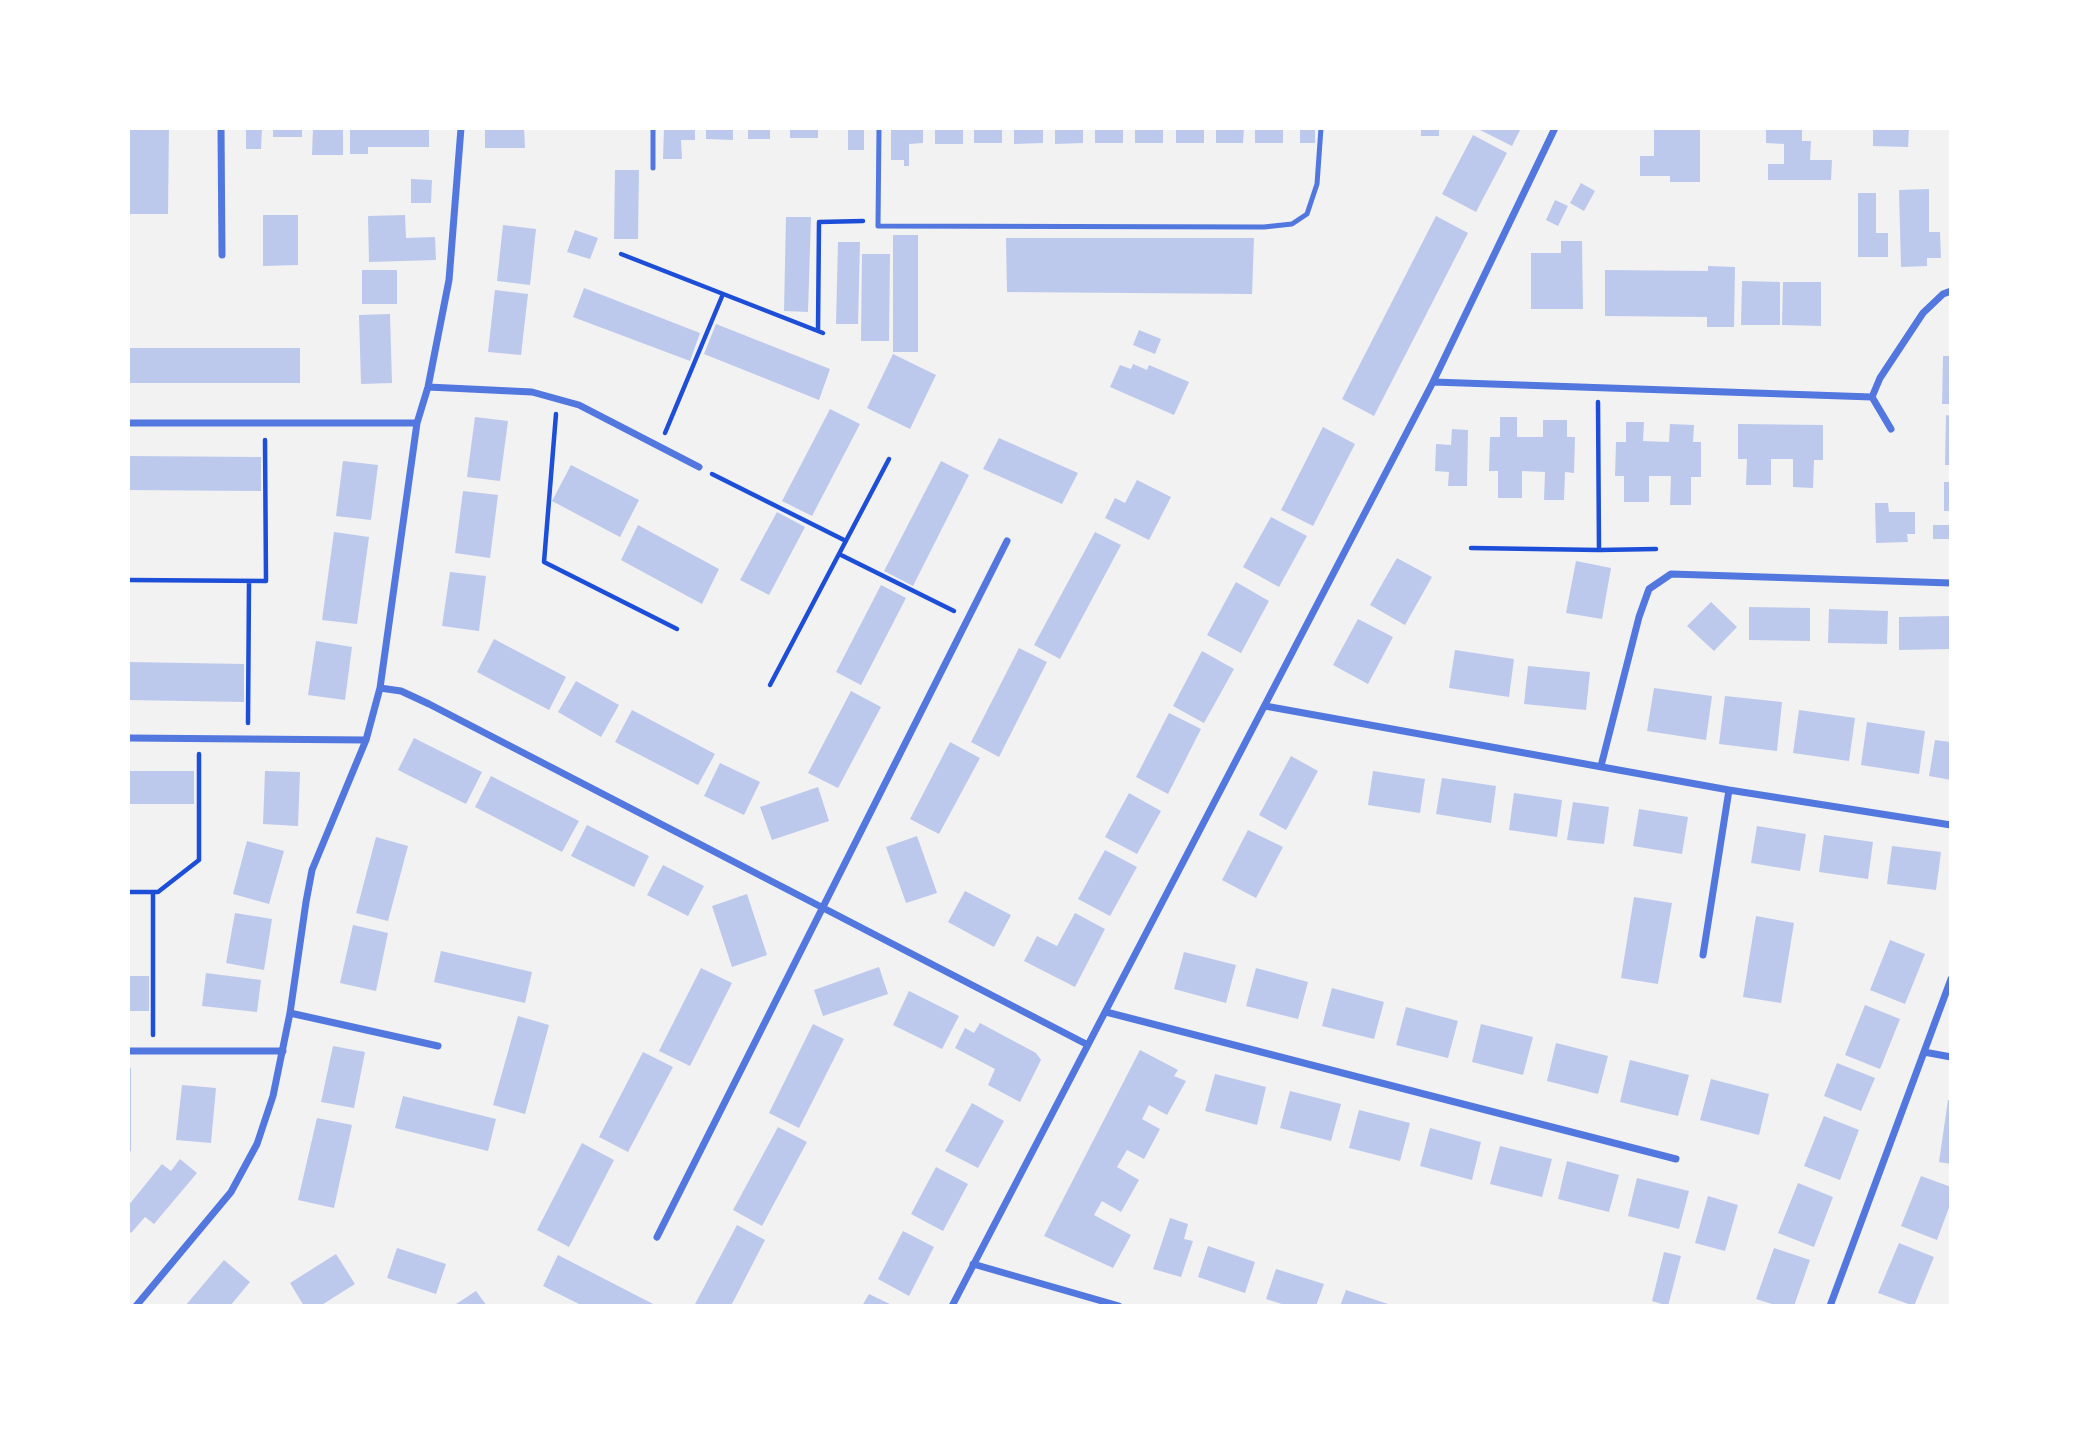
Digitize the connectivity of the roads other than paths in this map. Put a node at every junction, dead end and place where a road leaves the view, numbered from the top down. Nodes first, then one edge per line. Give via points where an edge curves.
1 (222, 128) edge
2 (461, 128) edge
3 (653, 128) edge
4 (879, 128) edge
5 (1321, 128) edge
6 (1555, 128) edge
7 (653, 168) dead end
8 (222, 255) dead end
9 (1951, 291) edge
10 (1433, 382) junction
11 (428, 387) junction
12 (1872, 397) junction
13 (128, 423) edge
14 (417, 423) junction
15 (1891, 429) dead end
16 (699, 467) road end
17 (1007, 541) dead end
18 (1951, 583) edge
19 (380, 688) junction
20 (1265, 706) junction
21 (128, 738) edge
22 (366, 740) junction
23 (1601, 766) junction
24 (1730, 790) junction
25 (1951, 825) edge
26 (824, 909) junction
27 (1703, 955) dead end
28 (1951, 979) edge
29 (1106, 1012) junction
30 (290, 1013) junction
31 (1088, 1045) junction
32 (438, 1046) dead end
33 (128, 1051) edge
34 (283, 1051) junction
35 (1924, 1052) junction
36 (1951, 1057) edge
37 (1676, 1159) dead end
38 (657, 1237) dead end
39 (974, 1264) junction
40 (136, 1306) edge
41 (952, 1306) edge
42 (1119, 1306) edge
43 (1830, 1306) edge

1 - 8 street
2 - 11 street via 449,280
3 - 7 lane
4 - 5 lane via 878,226 1264,227 1292,224 1307,214 1317,184
6 - 10 street
9 - 12 street via 1923,313
10 - 12 street
10 - 20 street
11 - 14 street
11 - 16 street via 532,392 579,405
12 - 15 street
13 - 14 street
14 - 19 street
17 - 26 street
18 - 23 street via 1671,574 1649,589
19 - 22 street
19 - 26 street via 401,691 429,704
20 - 23 street
20 - 29 street
21 - 22 street
22 - 30 street via 312,870
23 - 24 street
24 - 25 street
24 - 27 street
26 - 31 street
26 - 38 street
28 - 35 street
29 - 31 street
29 - 37 street
30 - 32 street
30 - 34 street
31 - 39 street
33 - 34 street
34 - 40 street via 257,1144 231,1192
35 - 36 street
35 - 43 street
39 - 41 street
39 - 42 street

